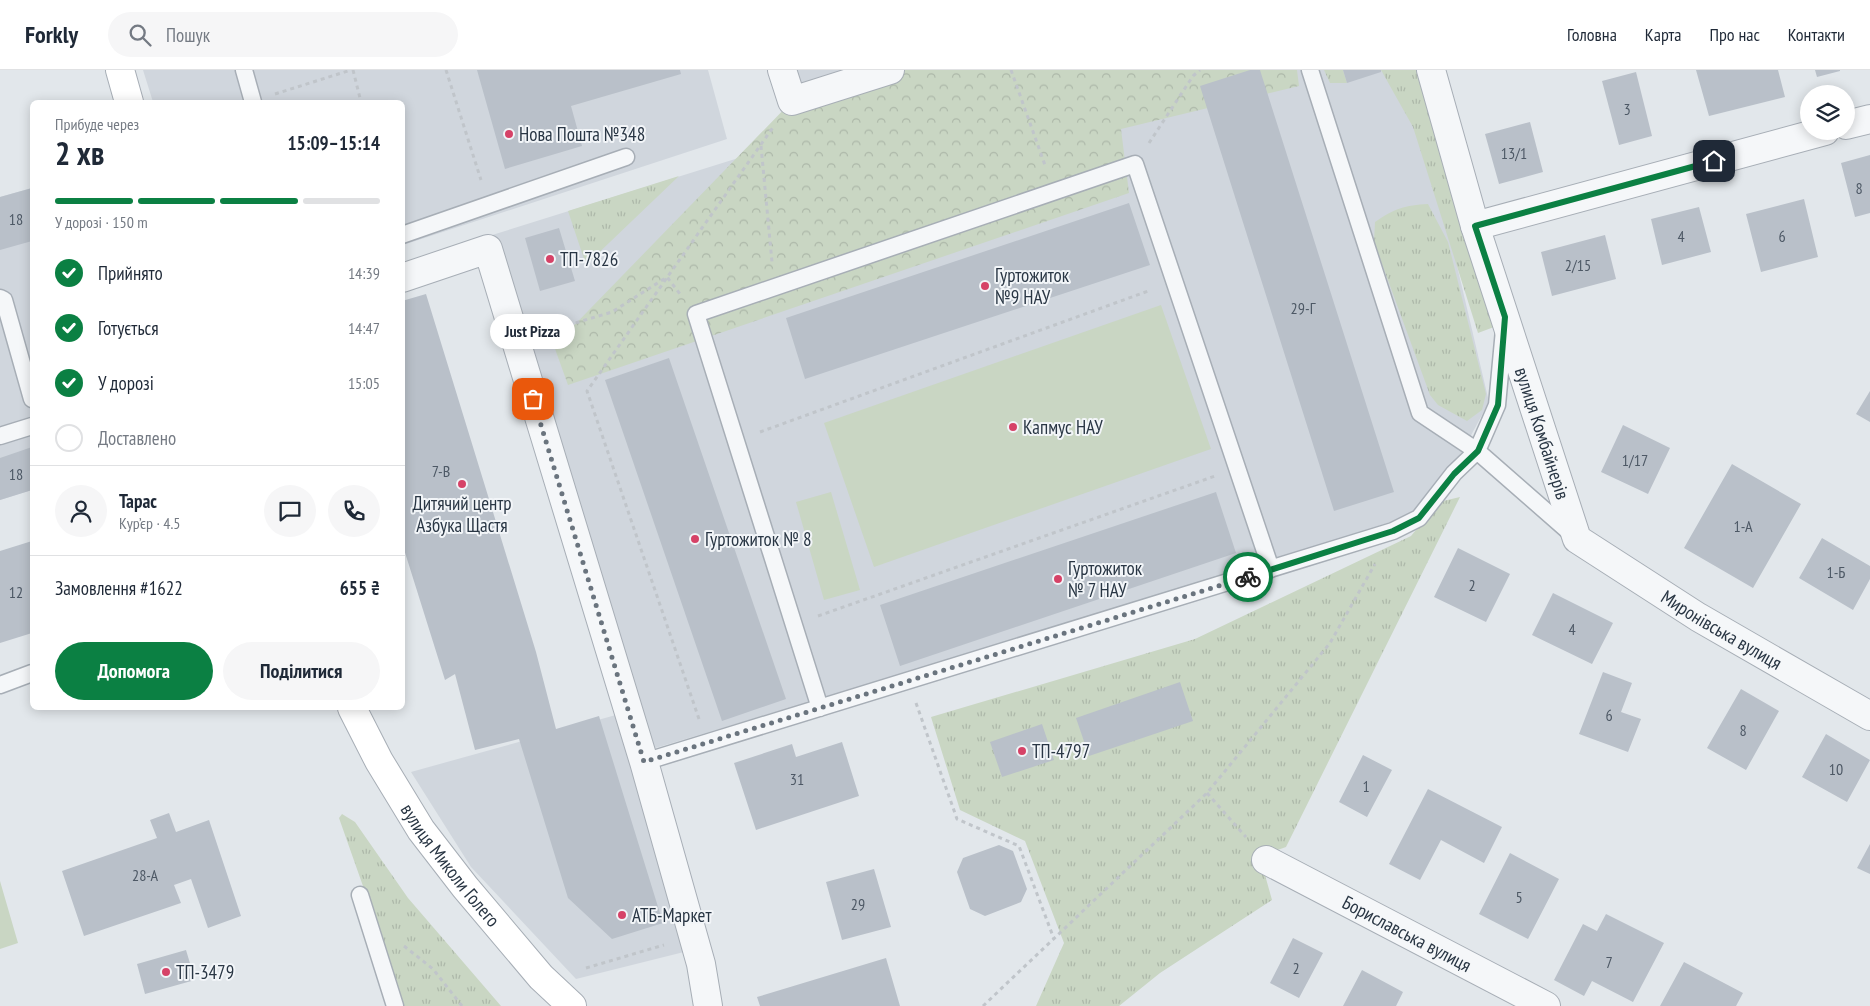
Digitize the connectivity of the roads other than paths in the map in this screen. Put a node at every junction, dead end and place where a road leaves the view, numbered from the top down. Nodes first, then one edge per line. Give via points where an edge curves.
1 (120, 70) edge
2 (244, 70) edge
3 (782, 70) edge
4 (890, 70) edge
5 (1310, 70) edge
6 (1431, 70) edge
7 (128, 100) edge
8 (252, 100) edge
9 (1870, 119) edge
10 (1855, 123) edge
11 (1800, 138) edge
12 (626, 157) dead end
13 (1475, 226) junction
14 (405, 234) edge
15 (405, 277) edge
16 (0, 298) edge
17 (1505, 317) junction
18 (27, 359) edge
19 (30, 383) edge
20 (30, 427) edge
21 (0, 436) edge
22 (1478, 451) junction
23 (1576, 539) junction
24 (1271, 570) junction
25 (30, 674) edge
26 (0, 685) edge
27 (820, 708) junction
28 (353, 710) edge
29 (1870, 716) edge
30 (644, 762) junction
31 (1266, 860) road end
32 (360, 895) dead end
33 (395, 1006) edge
34 (572, 1006) edge
35 (708, 1006) edge
36 (1546, 1006) edge

1 - 7 main road
2 - 8 lane
3 - 4 street via 792,101
5 - 22 lane via 1420,413
6 - 13 street, вулиця Комбайнерів
9 - 10 street
11 - 13 street
12 - 14 lane
13 - 17 street, вулиця Комбайнерів
15 - 30 street via 488,249
16 - 18 lane via 4,300
17 - 22 lane via 1498,405
17 - 23 street, вулиця Комбайнерів
18 - 19 lane
20 - 21 lane
22 - 23 lane
22 - 24 lane via 1454,474 1419,518 1393,531
23 - 29 street, Миронівська вулиця via 1698,618
24 - 27 lane
24 - 27 lane via 1135,164 696,314
25 - 26 lane
27 - 30 lane
28 - 34 main road, вулиця Миколи Голего via 379,761 421,830 541,977
30 - 35 street via 702,964
31 - 36 street, Бориславська вулиця
32 - 33 lane

